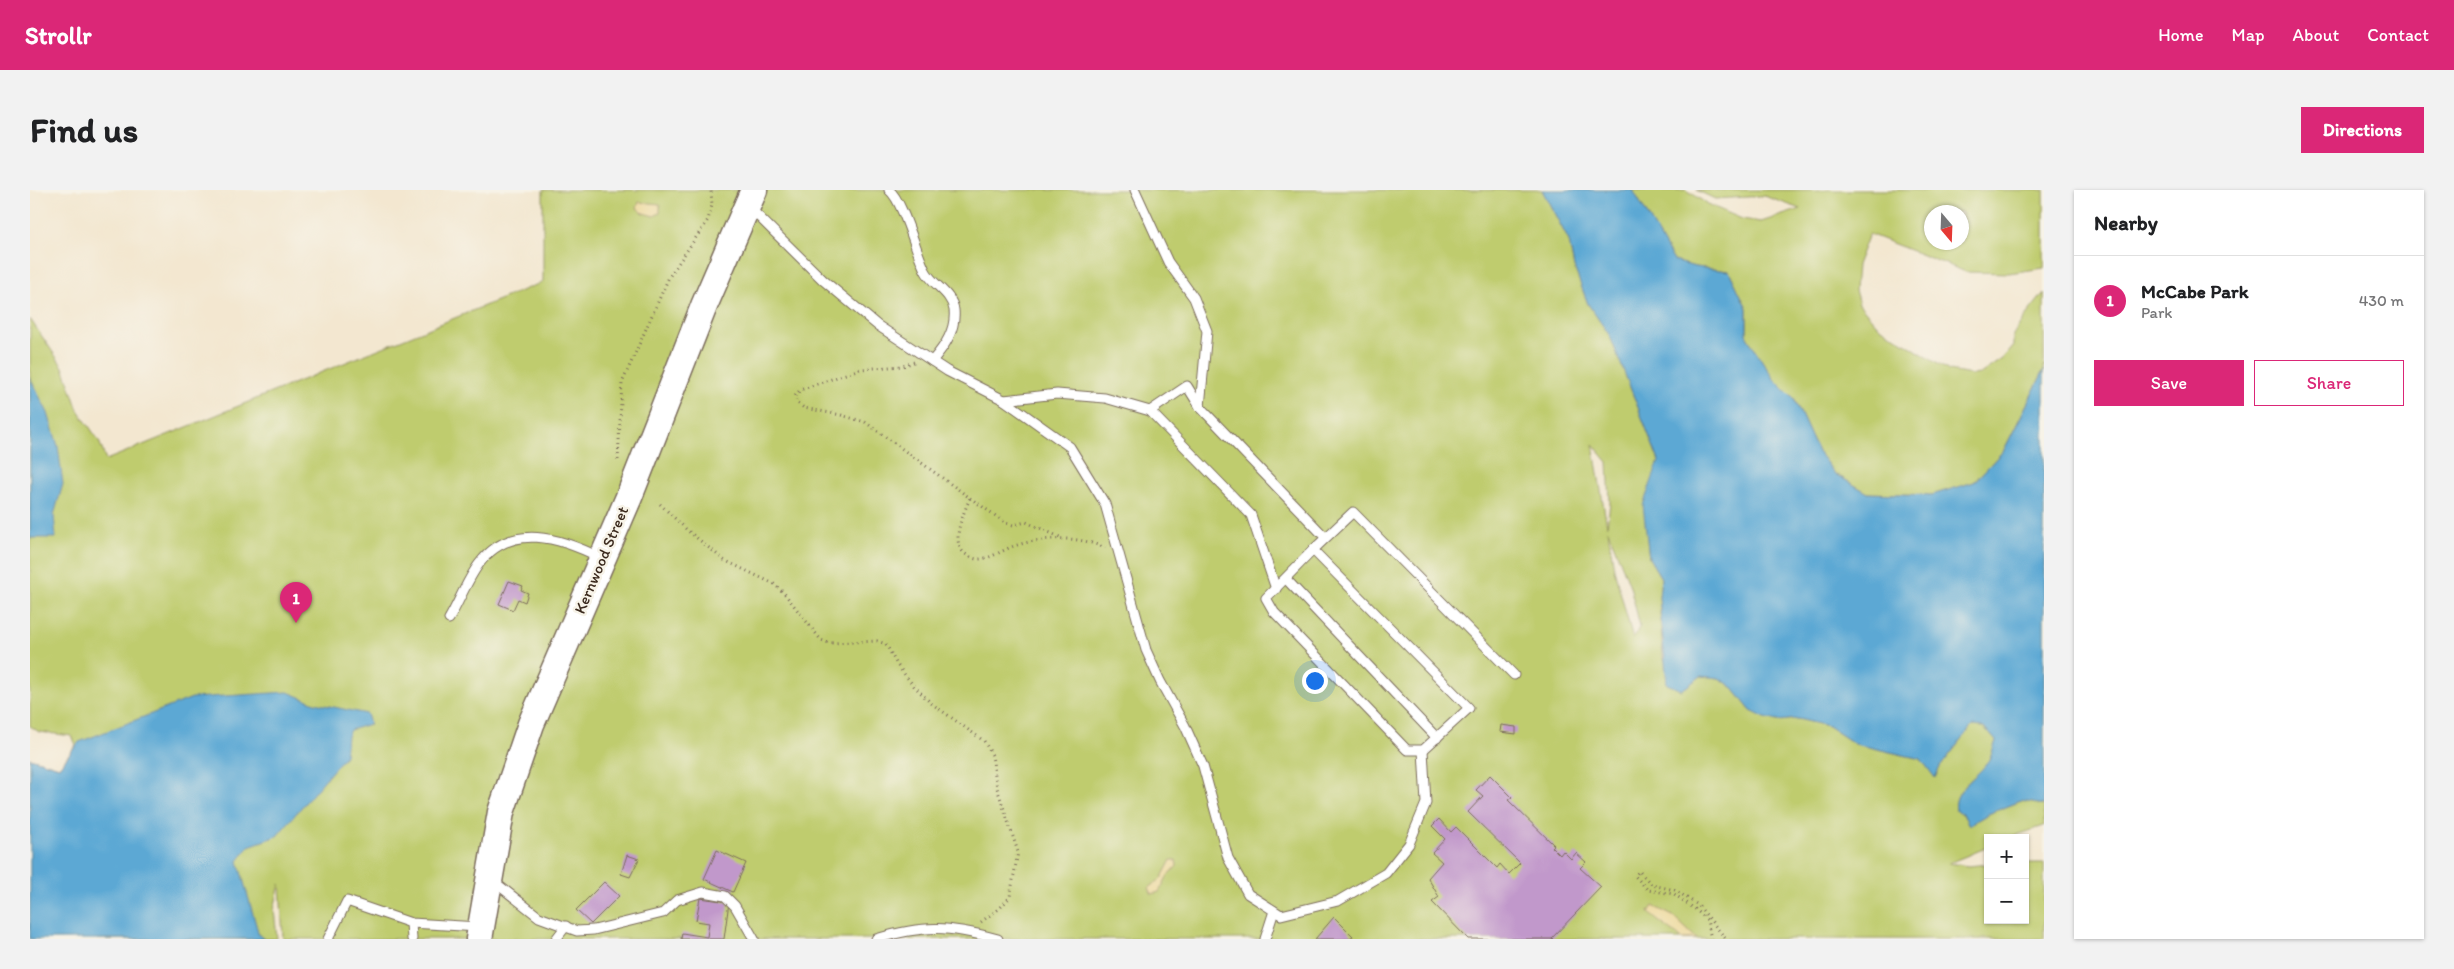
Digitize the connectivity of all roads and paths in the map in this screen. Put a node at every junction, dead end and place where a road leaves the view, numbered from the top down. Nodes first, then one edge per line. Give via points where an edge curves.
1 (711, 190) edge
2 (888, 190) edge
3 (1135, 190) edge
4 (751, 198) edge
5 (932, 361) junction
6 (1004, 400) junction
7 (1200, 407) junction
8 (1150, 411) junction
9 (618, 460) dead end
10 (970, 498) junction
11 (660, 504) dead end
12 (1325, 537) junction
13 (1062, 538) junction
14 (1314, 550) junction
15 (1119, 554) junction
16 (602, 558) junction
17 (1286, 579) junction
18 (1276, 589) junction
19 (449, 619) dead end
20 (1514, 675) dead end
21 (1437, 738) junction
22 (1423, 750) junction
23 (488, 877) junction
24 (1274, 911) junction
25 (411, 923) junction
26 (566, 926) junction
27 (974, 927) dead end
28 (962, 929) junction
29 (479, 933) edge
30 (328, 939) edge
31 (412, 939) edge
32 (556, 939) edge
33 (754, 939) edge
34 (876, 939) edge
35 (962, 939) edge
36 (998, 939) edge
37 (1265, 939) edge
38 (1711, 939) edge
39 (1726, 939) edge

1 - 9 path via 708,220 669,277 622,383
2 - 5 lane via 897,200 925,272 950,299 954,308 955,323 951,335
3 - 7 lane via 1168,262 1194,298 1207,331
4 - 5 lane via 823,280 878,325
4 - 16 main road, Kernwood Street
5 - 6 lane
5 - 10 path via 860,369 800,390 795,396 796,402 804,408 865,422
6 - 8 lane via 1057,394 1105,398
6 - 15 lane via 1070,447 1104,504
7 - 8 lane via 1188,386
7 - 12 lane
8 - 18 lane via 1251,515
10 - 13 path via 1006,523 1026,522
10 - 13 path via 958,540 963,552 975,560 1014,546
11 - 27 path via 724,560 779,588 821,640 886,644 897,665 931,704 984,741 992,756 997,788 1018,852 1010,896 1000,908
12 - 14 lane
12 - 20 lane via 1354,512
13 - 15 path via 1089,540
14 - 17 lane
14 - 21 lane via 1469,708
15 - 24 lane via 1146,650 1203,766 1228,858 1248,894
16 - 19 lane via 578,546 554,540 522,536 501,543 479,564
16 - 23 main road, Kernwood Street via 531,724 501,812
17 - 18 lane
17 - 21 lane
18 - 22 lane via 1266,598 1274,612 1407,750
21 - 22 lane
22 - 24 lane via 1426,803 1409,844 1386,873 1338,901 1281,915
23 - 26 lane via 539,917
23 - 29 main road, Kernwood Street
24 - 37 lane
25 - 29 lane
25 - 30 lane via 347,901
25 - 31 lane
26 - 32 lane
26 - 33 lane via 577,931 594,930 649,917 663,913 677,900 703,892 725,896 735,906
28 - 34 lane via 907,929
28 - 35 lane
28 - 36 lane
38 - 39 path via 1707,920 1695,908 1674,894 1648,890 1635,876 1639,870 1652,885 1675,890 1698,905

